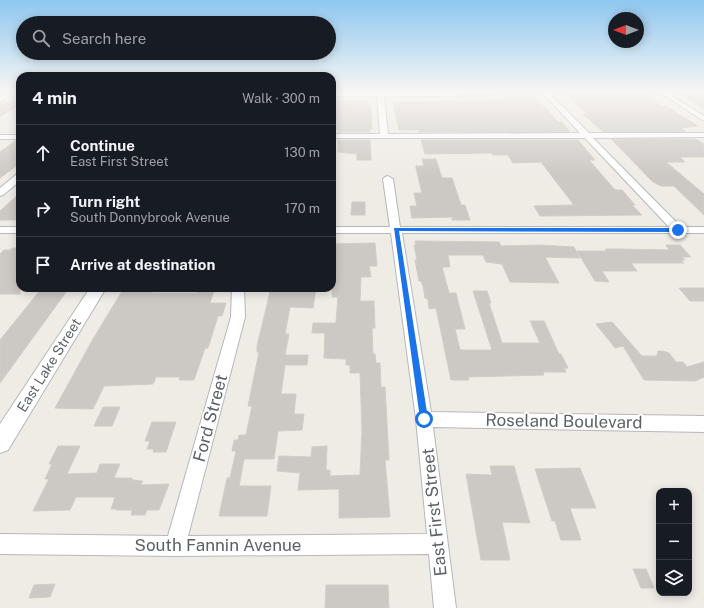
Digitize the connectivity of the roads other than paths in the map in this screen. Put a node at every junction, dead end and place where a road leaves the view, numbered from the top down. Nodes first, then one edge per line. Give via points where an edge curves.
1 (382, 119) edge
2 (571, 119) edge
3 (586, 135) junction
4 (704, 135) edge
5 (336, 136) edge
6 (384, 136) junction
7 (0, 137) edge
8 (16, 137) edge
9 (16, 179) edge
10 (388, 179) dead end
11 (0, 193) edge
12 (0, 230) edge
13 (16, 230) edge
14 (336, 230) edge
15 (396, 230) junction
16 (678, 230) junction
17 (700, 230) edge
18 (704, 239) edge
19 (95, 292) edge
20 (238, 292) edge
21 (424, 419) junction
22 (704, 424) edge
23 (0, 443) edge
24 (0, 544) edge
25 (437, 544) junction
26 (175, 546) junction
27 (445, 608) edge

1 - 6 street
2 - 3 street
3 - 4 street
3 - 6 street
3 - 16 street
5 - 6 street
7 - 8 street
9 - 11 street
10 - 15 street, East First Street
12 - 13 street
14 - 15 street
15 - 16 street
15 - 21 street, East First Street
16 - 17 street
17 - 18 street
19 - 23 street, East Lake Street
20 - 26 street, Ford Street via 238,317
21 - 22 street, Roseland Boulevard
21 - 25 street, East First Street
24 - 26 street, South Fannin Avenue
25 - 26 street, South Fannin Avenue
25 - 27 street, East First Street

